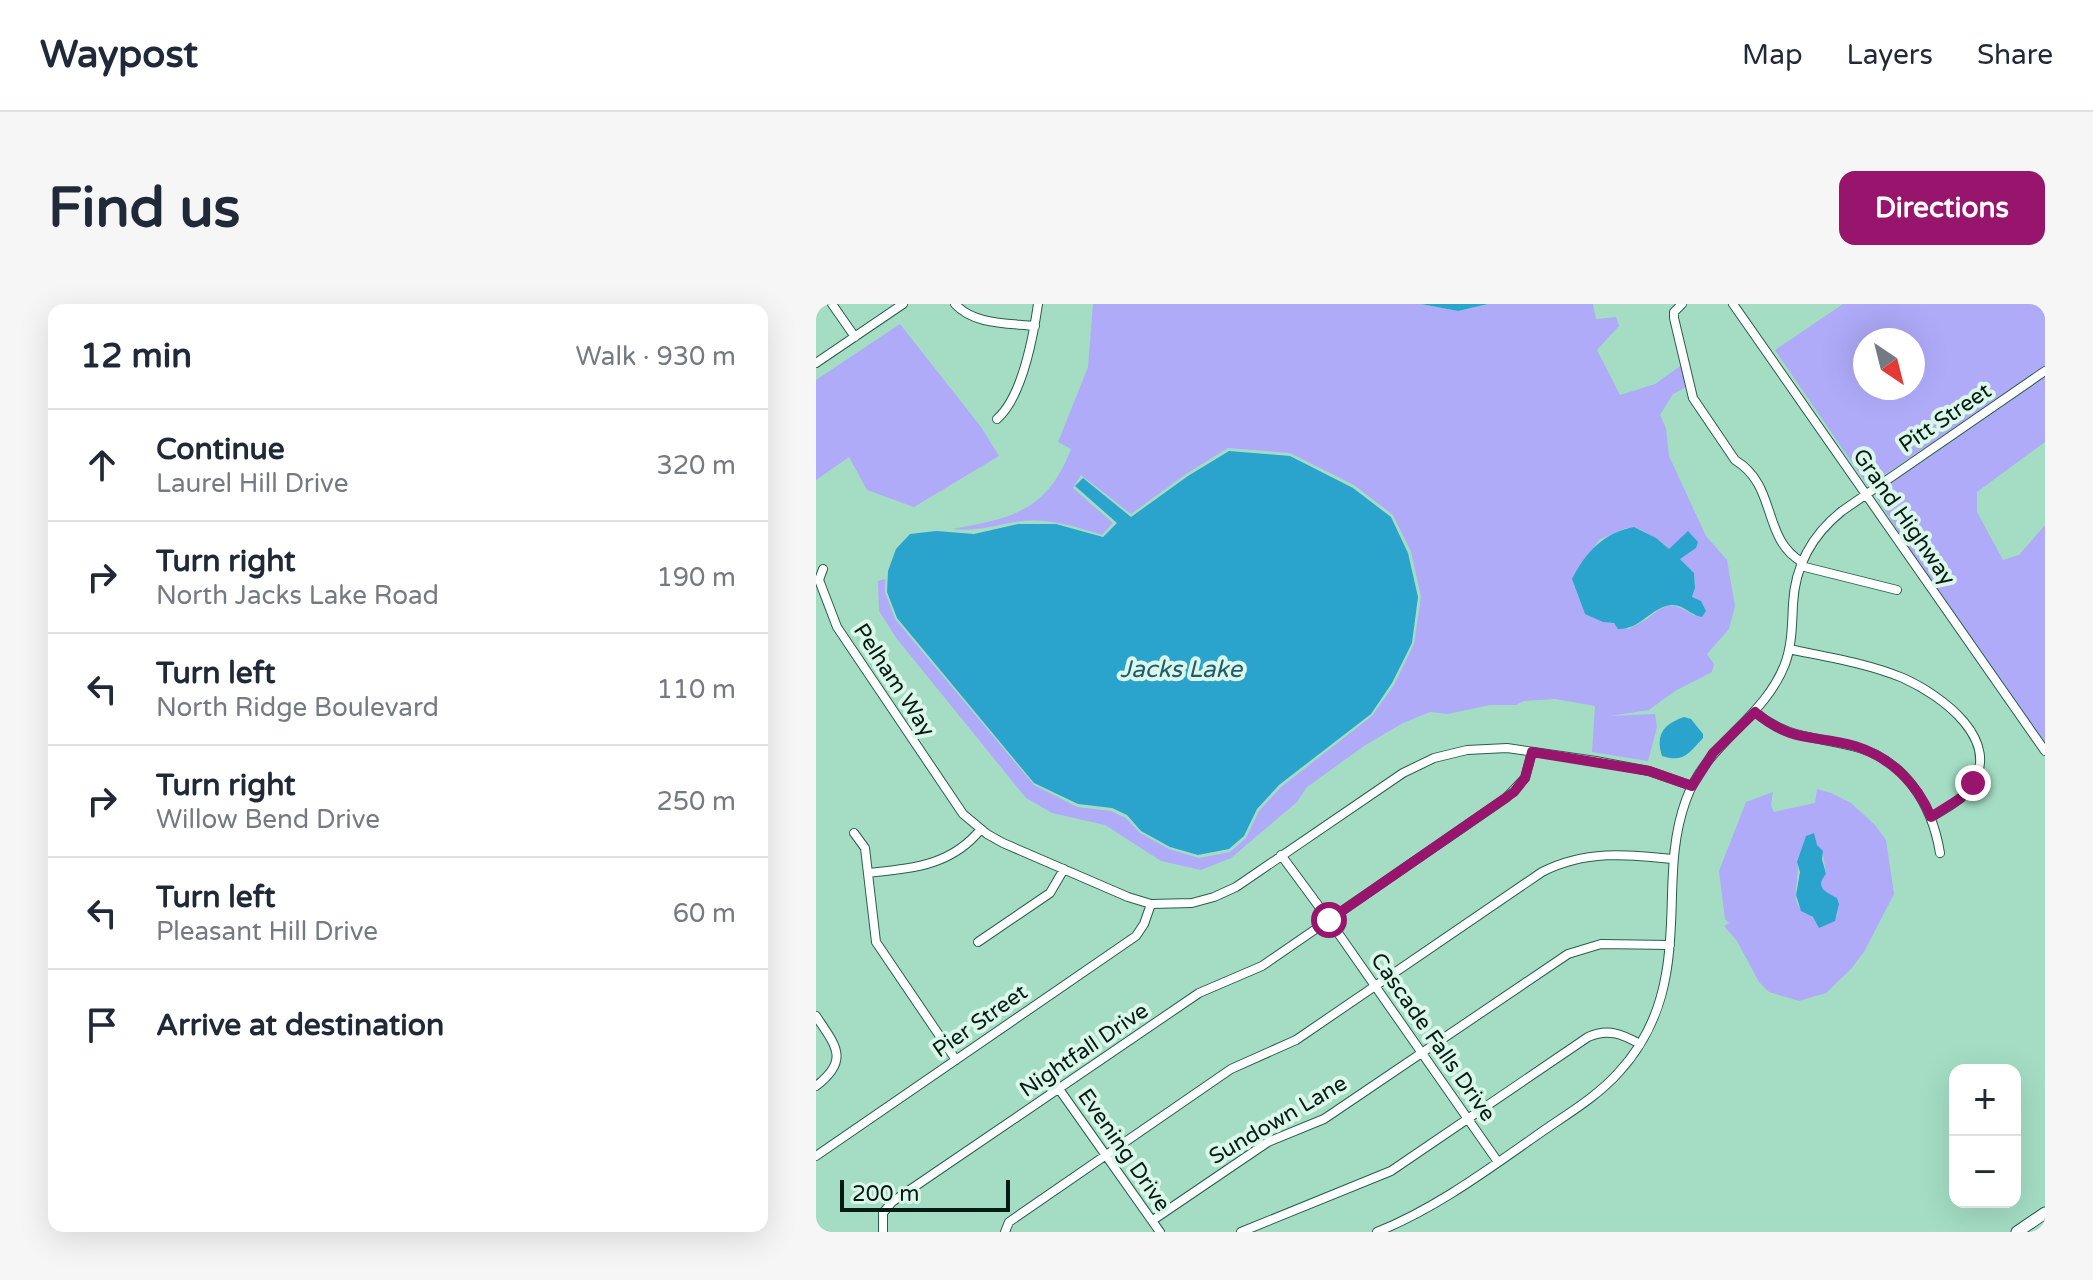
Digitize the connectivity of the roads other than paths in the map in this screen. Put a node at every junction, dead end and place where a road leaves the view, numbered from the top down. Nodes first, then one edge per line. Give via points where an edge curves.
1 (832, 304) edge
2 (903, 304) edge
3 (955, 304) edge
4 (1038, 304) edge
5 (1682, 304) edge
6 (1733, 304) edge
7 (1035, 326) junction
8 (855, 337) junction
9 (816, 363) edge
10 (2045, 371) edge
11 (997, 419) dead end
12 (1866, 494) junction
13 (1801, 564) junction
14 (823, 569) dead end
15 (1897, 590) dead end
16 (820, 600) edge
17 (1789, 649) junction
18 (1755, 712) junction
19 (2045, 751) edge
20 (1532, 752) junction
21 (1692, 786) junction
22 (1931, 817) junction
23 (981, 829) junction
24 (854, 833) dead end
25 (1940, 853) dead end
26 (1281, 855) junction
27 (1673, 859) junction
28 (1064, 869) junction
29 (868, 873) junction
30 (1151, 904) junction
31 (1329, 920) junction
32 (978, 942) dead end
33 (1670, 945) junction
34 (1376, 986) junction
35 (816, 1016) edge
36 (1640, 1044) junction
37 (1421, 1052) junction
38 (956, 1060) junction
39 (816, 1086) edge
40 (1059, 1089) junction
41 (1468, 1119) junction
42 (1106, 1154) junction
43 (816, 1156) edge
44 (1498, 1162) junction
45 (2045, 1213) edge
46 (1153, 1220) junction
47 (883, 1232) edge
48 (1005, 1232) edge
49 (1160, 1232) edge
50 (1241, 1232) edge
51 (1377, 1232) edge
52 (2017, 1232) edge

1 - 8 street
2 - 8 street
3 - 7 street via 979,319
4 - 7 street
5 - 13 street via 1674,318 1693,398 1735,460 1758,480 1785,550
6 - 12 street, Grand Highway
7 - 11 street via 1008,409
8 - 9 street
10 - 12 street, Pitt Street
12 - 13 street, Pitt Street via 1821,529
12 - 19 street, Grand Highway
13 - 15 street
13 - 17 street, Pitt Street
14 - 16 street, Pelham Way
16 - 23 street, Pelham Way via 956,804
17 - 18 street, Pitt Street via 1781,673
17 - 22 street via 1904,679 1948,706 1969,727 1977,742 1978,774 1961,798
18 - 21 street, Pitt Street via 1713,753
18 - 22 street via 1784,731 1882,758 1912,784
20 - 21 street via 1649,771
20 - 26 street via 1467,750 1426,761
20 - 31 street, Nightfall Drive via 1525,778 1514,792
21 - 27 street, Pitt Street
22 - 25 street
23 - 28 street, Pelham Way
23 - 29 street via 942,861
24 - 29 street via 865,848
26 - 30 street via 1214,897
26 - 31 street, Cascade Falls Drive
27 - 33 street, Pitt Street
27 - 34 street via 1597,855 1554,866
28 - 30 street, Pelham Way
28 - 32 street via 1050,893
29 - 38 street via 876,942
30 - 38 street, Pier Street via 1136,936
31 - 34 street, Cascade Falls Drive
31 - 40 street, Nightfall Drive via 1262,966 1199,993
33 - 36 street, Pitt Street via 1662,995
33 - 37 street, Sundown Lane via 1611,943 1578,949
34 - 37 street, Cascade Falls Drive
34 - 42 street via 1296,1040 1231,1069
35 - 39 street via 834,1043 837,1063
36 - 41 street via 1616,1032 1594,1034
36 - 44 street, Pitt Street via 1595,1094
37 - 41 street, Cascade Falls Drive
37 - 46 street, Sundown Lane via 1324,1119 1260,1147
38 - 43 street, Pier Street
40 - 42 street, Evening Drive
40 - 47 street, Nightfall Drive via 892,1202 883,1213
41 - 44 street, Cascade Falls Drive
41 - 50 street via 1382,1176
42 - 46 street, Evening Drive
42 - 48 street via 1009,1222
44 - 51 street, Pitt Street via 1427,1209
45 - 52 main road
46 - 49 street, Evening Drive

